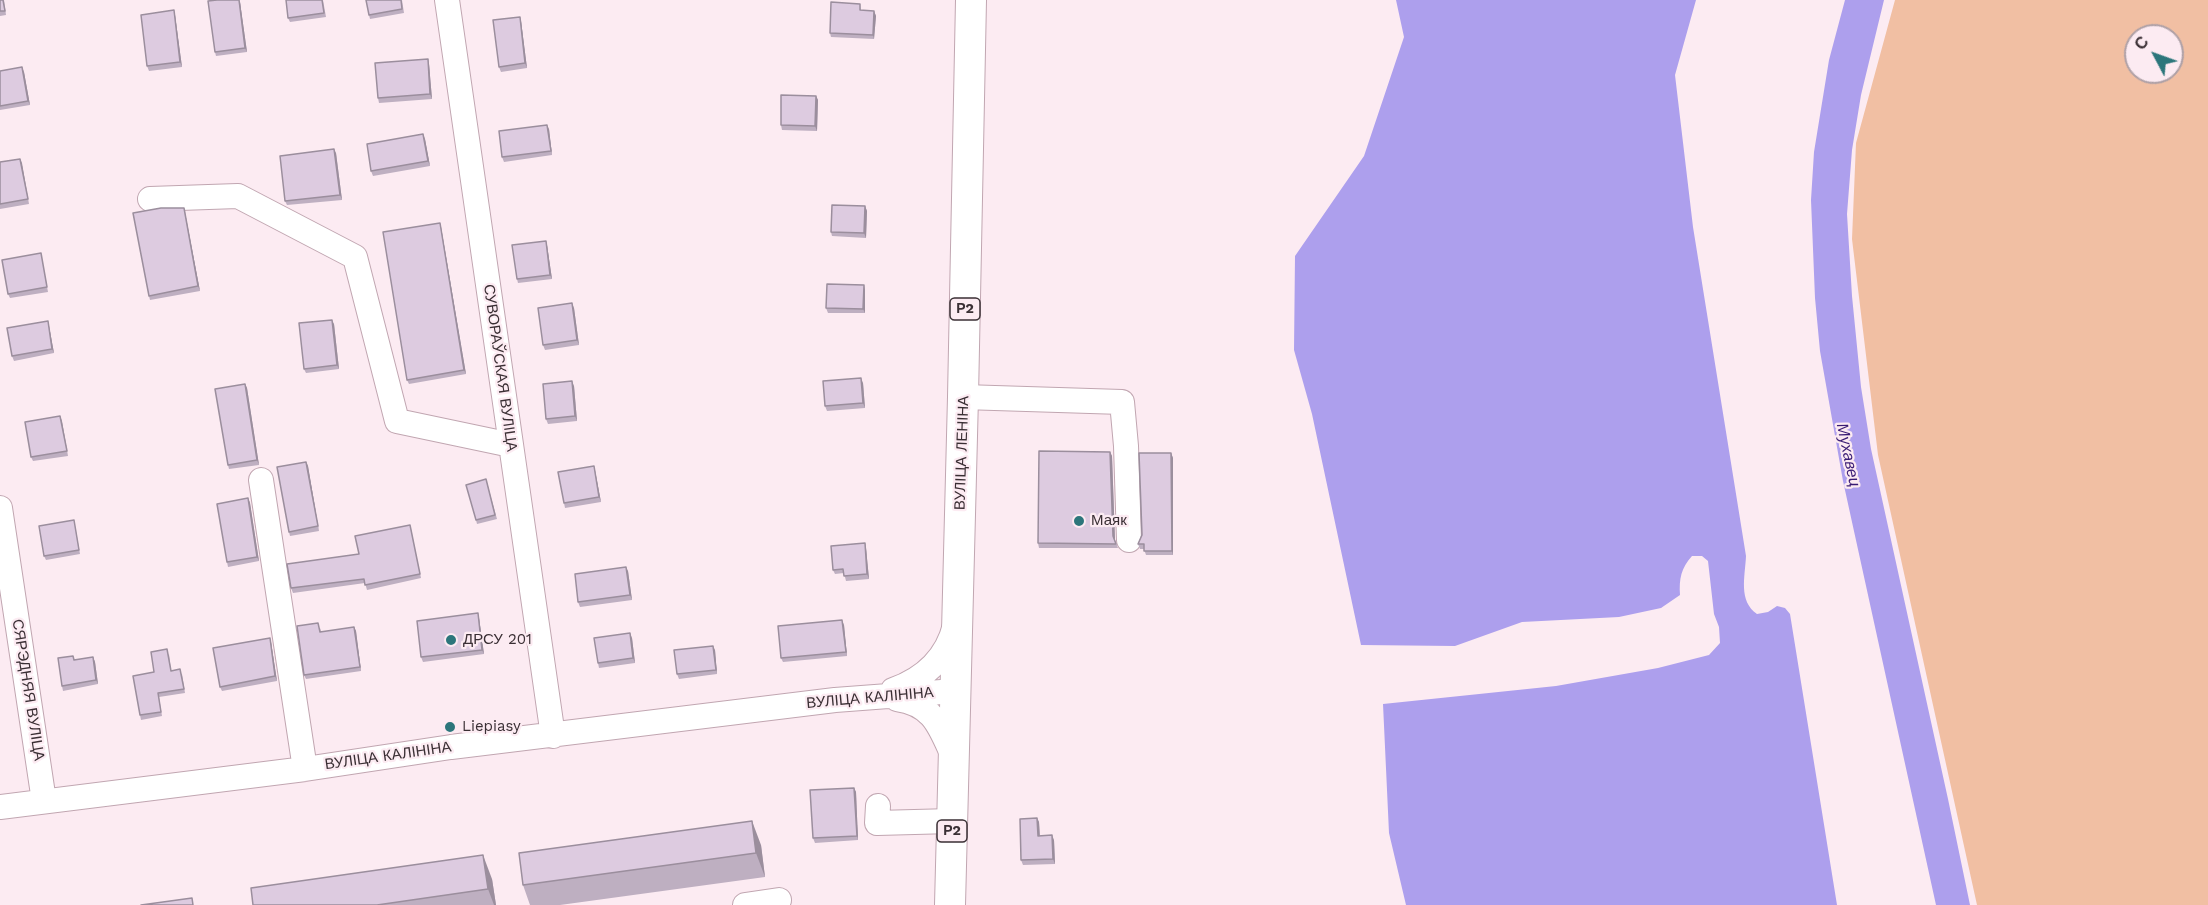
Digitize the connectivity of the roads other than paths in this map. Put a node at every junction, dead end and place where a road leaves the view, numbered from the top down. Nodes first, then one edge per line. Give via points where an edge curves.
1 (447, 0) edge
2 (970, 0) edge
3 (150, 199) dead end
4 (963, 397) junction
5 (511, 445) junction
6 (261, 480) dead end
7 (0, 508) edge
8 (1130, 540) dead end
9 (957, 617) junction
10 (956, 691) junction
11 (874, 697) junction
12 (553, 736) junction
13 (954, 758) junction
14 (305, 769) junction
15 (44, 801) junction
16 (878, 806) dead end
17 (0, 807) edge
18 (952, 821) junction
19 (779, 900) dead end
20 (744, 905) edge
21 (950, 905) edge

1 - 5 street, СУВОРАЎСКАЯ ВУЛІЦА
2 - 4 main road, ВУЛІЦА ЛЕНІНА / Р2
3 - 5 street via 238,196 355,257 397,421
4 - 8 street via 1122,402
4 - 9 main road, ВУЛІЦА ЛЕНІНА / Р2
5 - 12 street, СУВОРАЎСКАЯ ВУЛІЦА
6 - 14 street
7 - 15 street, СЯРЭДНЯЯ ВУЛІЦА
9 - 10 main road, ВУЛІЦА ЛЕНІНА / Р2
9 - 11 street via 953,635 926,674
10 - 11 street, ВУЛІЦА КАЛІНІНА
10 - 13 main road, ВУЛІЦА ЛЕНІНА / Р2
11 - 12 street, ВУЛІЦА КАЛІНІНА
11 - 13 street via 924,707 941,728
12 - 14 street, ВУЛІЦА КАЛІНІНА
13 - 18 main road, ВУЛІЦА ЛЕНІНА / Р2
14 - 15 street, ВУЛІЦА КАЛІНІНА
15 - 17 street, ВУЛІЦА КАЛІНІНА
16 - 18 street via 877,823
18 - 21 main road, ВУЛІЦА ЛЕНІНА / Р2
19 - 20 street

